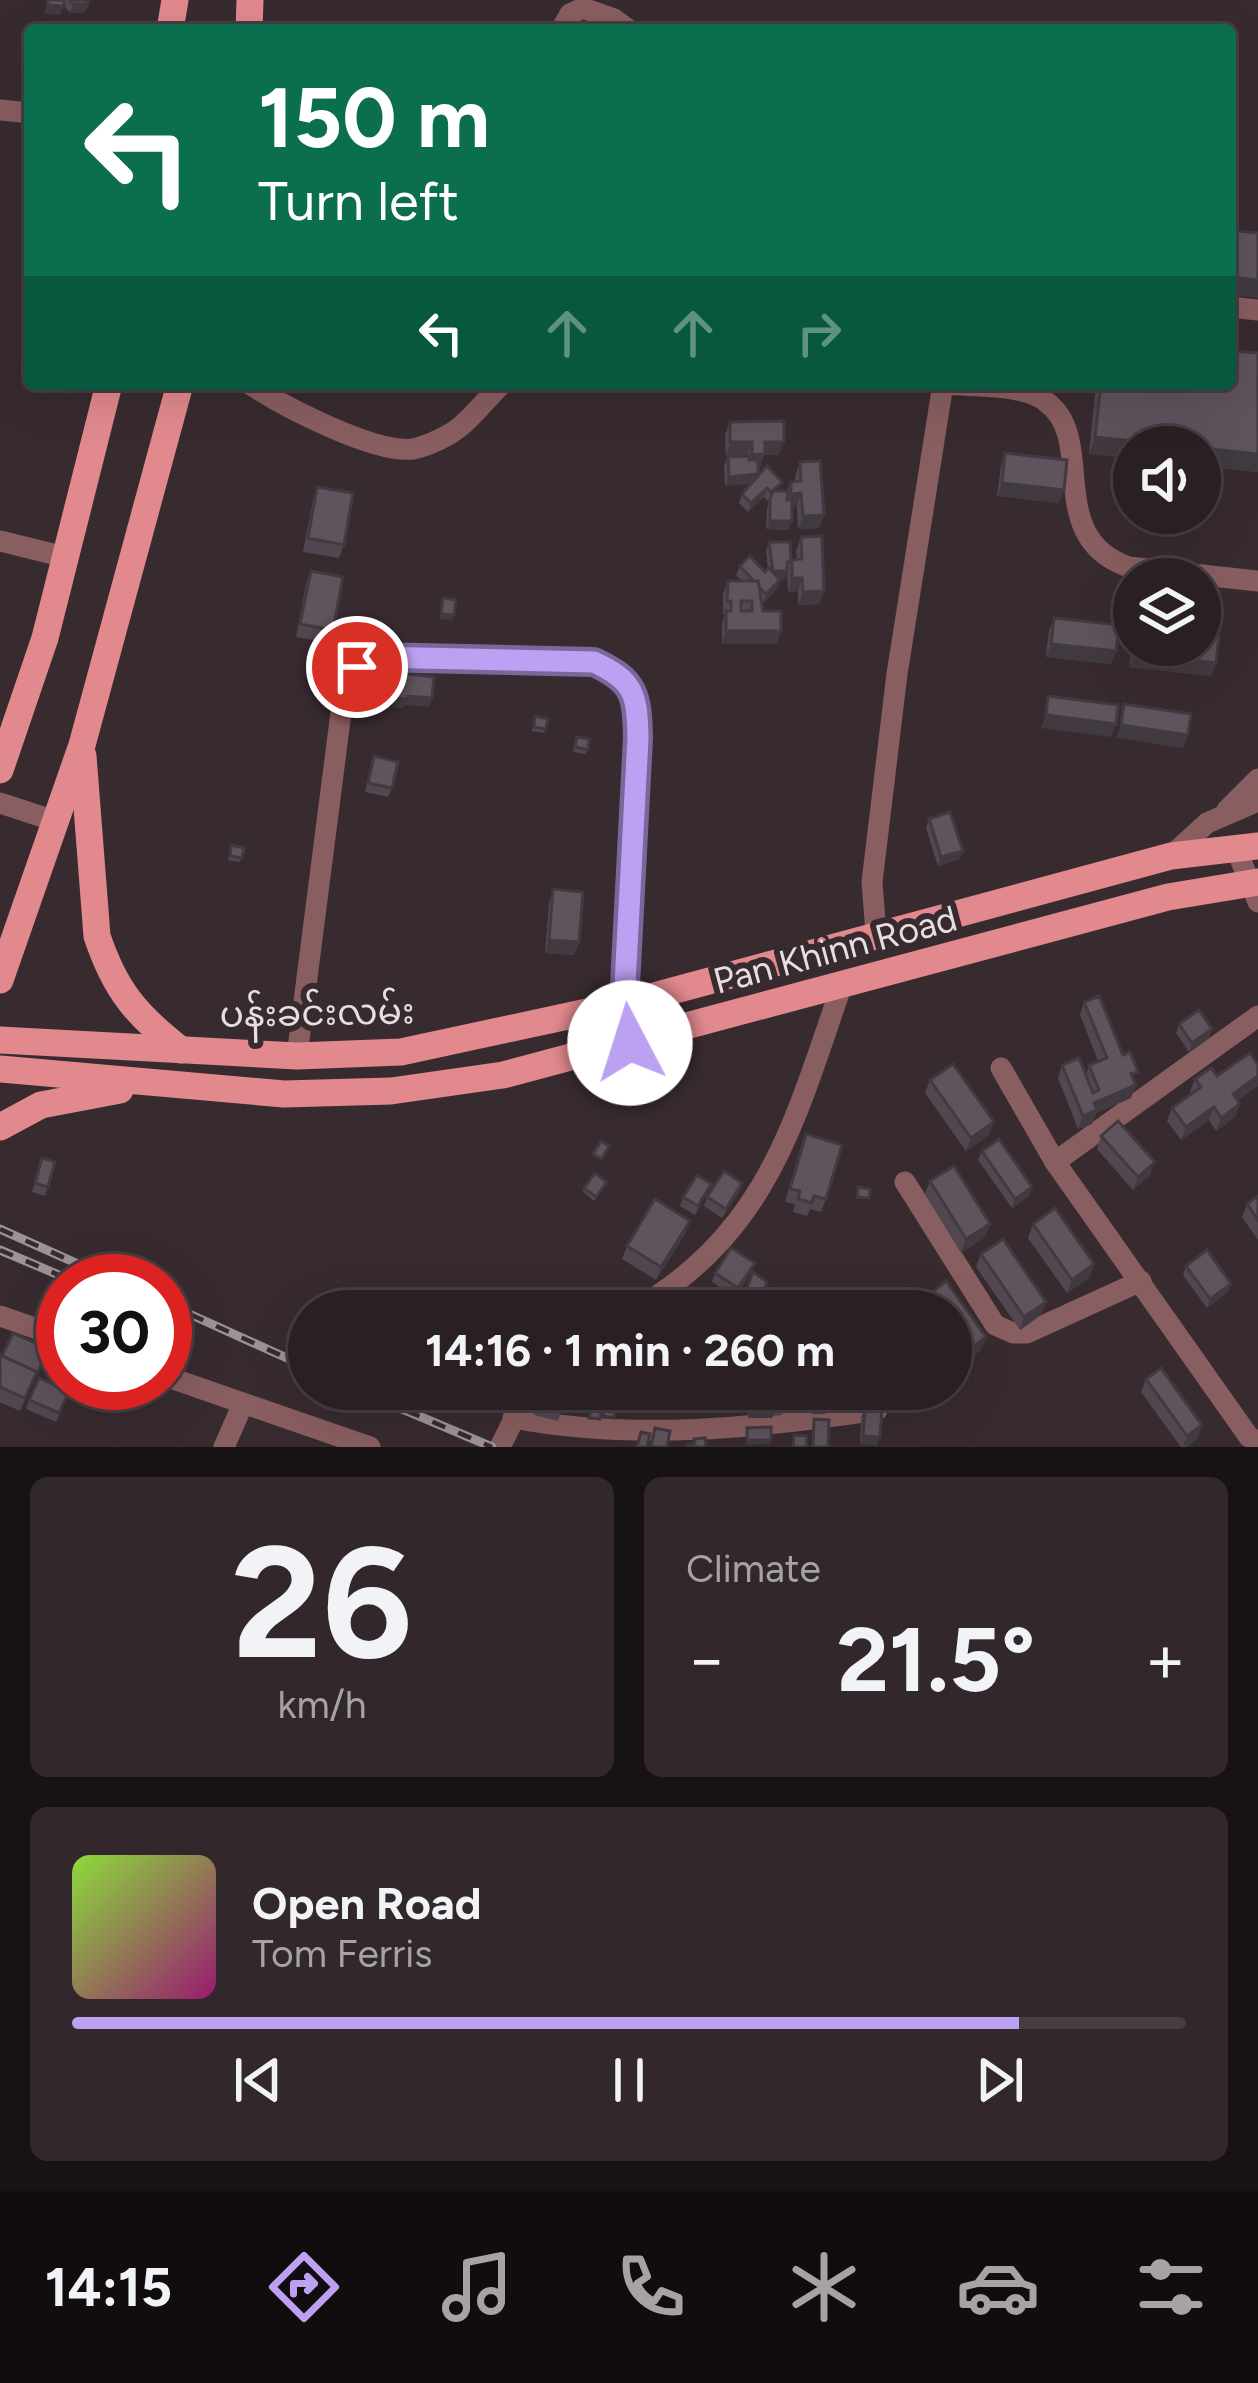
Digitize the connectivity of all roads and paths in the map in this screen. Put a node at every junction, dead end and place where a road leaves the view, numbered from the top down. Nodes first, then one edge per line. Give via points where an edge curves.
1 (564, 24) edge
2 (621, 24) edge
3 (107, 390) edge
4 (178, 390) edge
5 (259, 390) edge
6 (496, 390) edge
7 (942, 390) edge
8 (1004, 390) edge
9 (0, 541) edge
10 (65, 556) junction
11 (1258, 581) edge
12 (82, 745) junction
13 (0, 770) edge
14 (1258, 779) edge
15 (1258, 801) edge
16 (0, 803) edge
17 (1222, 815) junction
18 (55, 821) junction
19 (1247, 847) edge
20 (1171, 856) junction
21 (1255, 889) edge
22 (876, 933) junction
23 (0, 980) edge
24 (843, 982) junction
25 (624, 1004) junction
26 (1258, 1016) edge
27 (0, 1040) edge
28 (630, 1043) junction
29 (181, 1050) junction
30 (296, 1056) junction
31 (1001, 1068) dead end
32 (0, 1069) edge
33 (173, 1082) junction
34 (0, 1127) edge
35 (1055, 1162) junction
36 (905, 1182) dead end
37 (1141, 1280) junction
38 (667, 1290) edge
39 (0, 1316) edge
40 (36, 1329) edge
41 (192, 1387) edge
42 (242, 1406) junction
43 (517, 1410) edge
44 (877, 1410) edge
45 (513, 1418) junction
46 (1258, 1441) edge
47 (224, 1447) edge
48 (370, 1447) edge
49 (500, 1447) edge

1 - 2 street via 584,8
3 - 10 main road
4 - 12 main road
5 - 6 street via 330,426 413,449 451,434
7 - 22 street via 874,859
8 - 11 street via 1046,401 1062,419 1084,531 1109,560
9 - 10 street
10 - 13 main road
12 - 18 main road
12 - 29 main road via 97,936 126,1000
14 - 17 street
15 - 17 street
16 - 18 street
17 - 20 street
18 - 23 main road
19 - 20 main road, ပန်းခင်းလမ်း
19 - 21 street
20 - 22 main road, ပန်းခင်းလမ်း
21 - 24 main road, Pan Khinn Road via 1168,897
22 - 25 main road, ပန်းခင်းလမ်း
24 - 28 main road, Pan Khinn Road
24 - 38 street via 760,1193
25 - 28 street
25 - 30 main road, ပန်းခင်းလမ်း via 401,1052
25 - 30 street via 638,738 637,706 622,675 594,662 374,657 344,688
26 - 35 street
27 - 29 main road, ပန်းခင်းလမ်း
28 - 33 main road, Pan Khinn Road via 503,1076 392,1091 284,1094
29 - 30 main road, ပန်းခင်းလမ်း
31 - 35 street
32 - 33 main road, Pan Khinn Road
33 - 34 main road via 65,1098
35 - 37 street
36 - 37 street via 994,1325 1013,1334
37 - 46 street
39 - 40 street
41 - 42 street
42 - 47 street
42 - 48 street
43 - 45 street
44 - 45 street via 768,1426 652,1430
45 - 49 street

